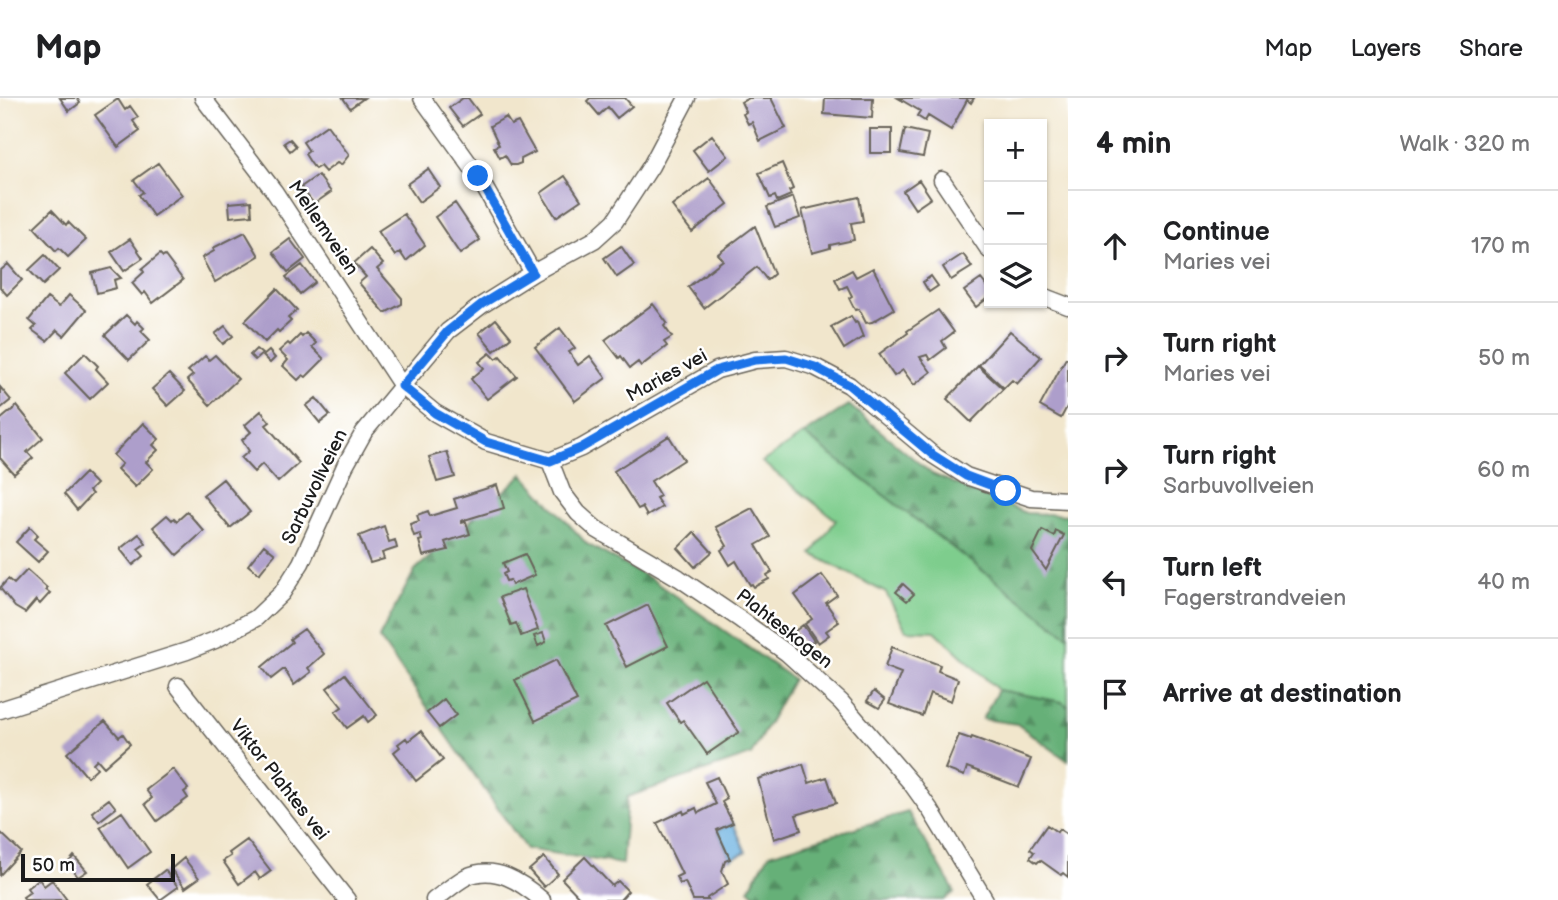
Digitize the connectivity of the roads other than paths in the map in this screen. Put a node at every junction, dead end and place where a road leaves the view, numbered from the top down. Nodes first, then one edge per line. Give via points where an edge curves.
1 (203, 98) edge
2 (422, 98) edge
3 (687, 98) edge
4 (942, 180) dead end
5 (986, 245) edge
6 (533, 273) junction
7 (1047, 298) edge
8 (1068, 306) edge
9 (402, 386) junction
10 (550, 461) junction
11 (1068, 500) edge
12 (178, 686) dead end
13 (0, 709) edge
14 (347, 900) edge
15 (434, 900) edge
16 (542, 900) edge
17 (985, 900) edge

1 - 9 street, Mellemveien via 274,191
2 - 6 street via 478,176
3 - 6 street, Sarbuvollveien via 615,221 594,240
4 - 5 street
6 - 9 street, Sarbuvollveien via 448,331
7 - 8 street
9 - 10 street via 435,413 486,442
9 - 13 street, Sarbuvollveien via 364,432 302,563 282,593 256,618 187,651
10 - 11 street, Maries vei via 717,370 786,358 849,385 933,455 966,476 1031,498
10 - 17 street, Plahteskogen via 562,492 596,529 741,620 787,653 841,702 911,783
12 - 14 street, Viktor Plahtes vei
15 - 16 street via 465,878 481,873 502,874

